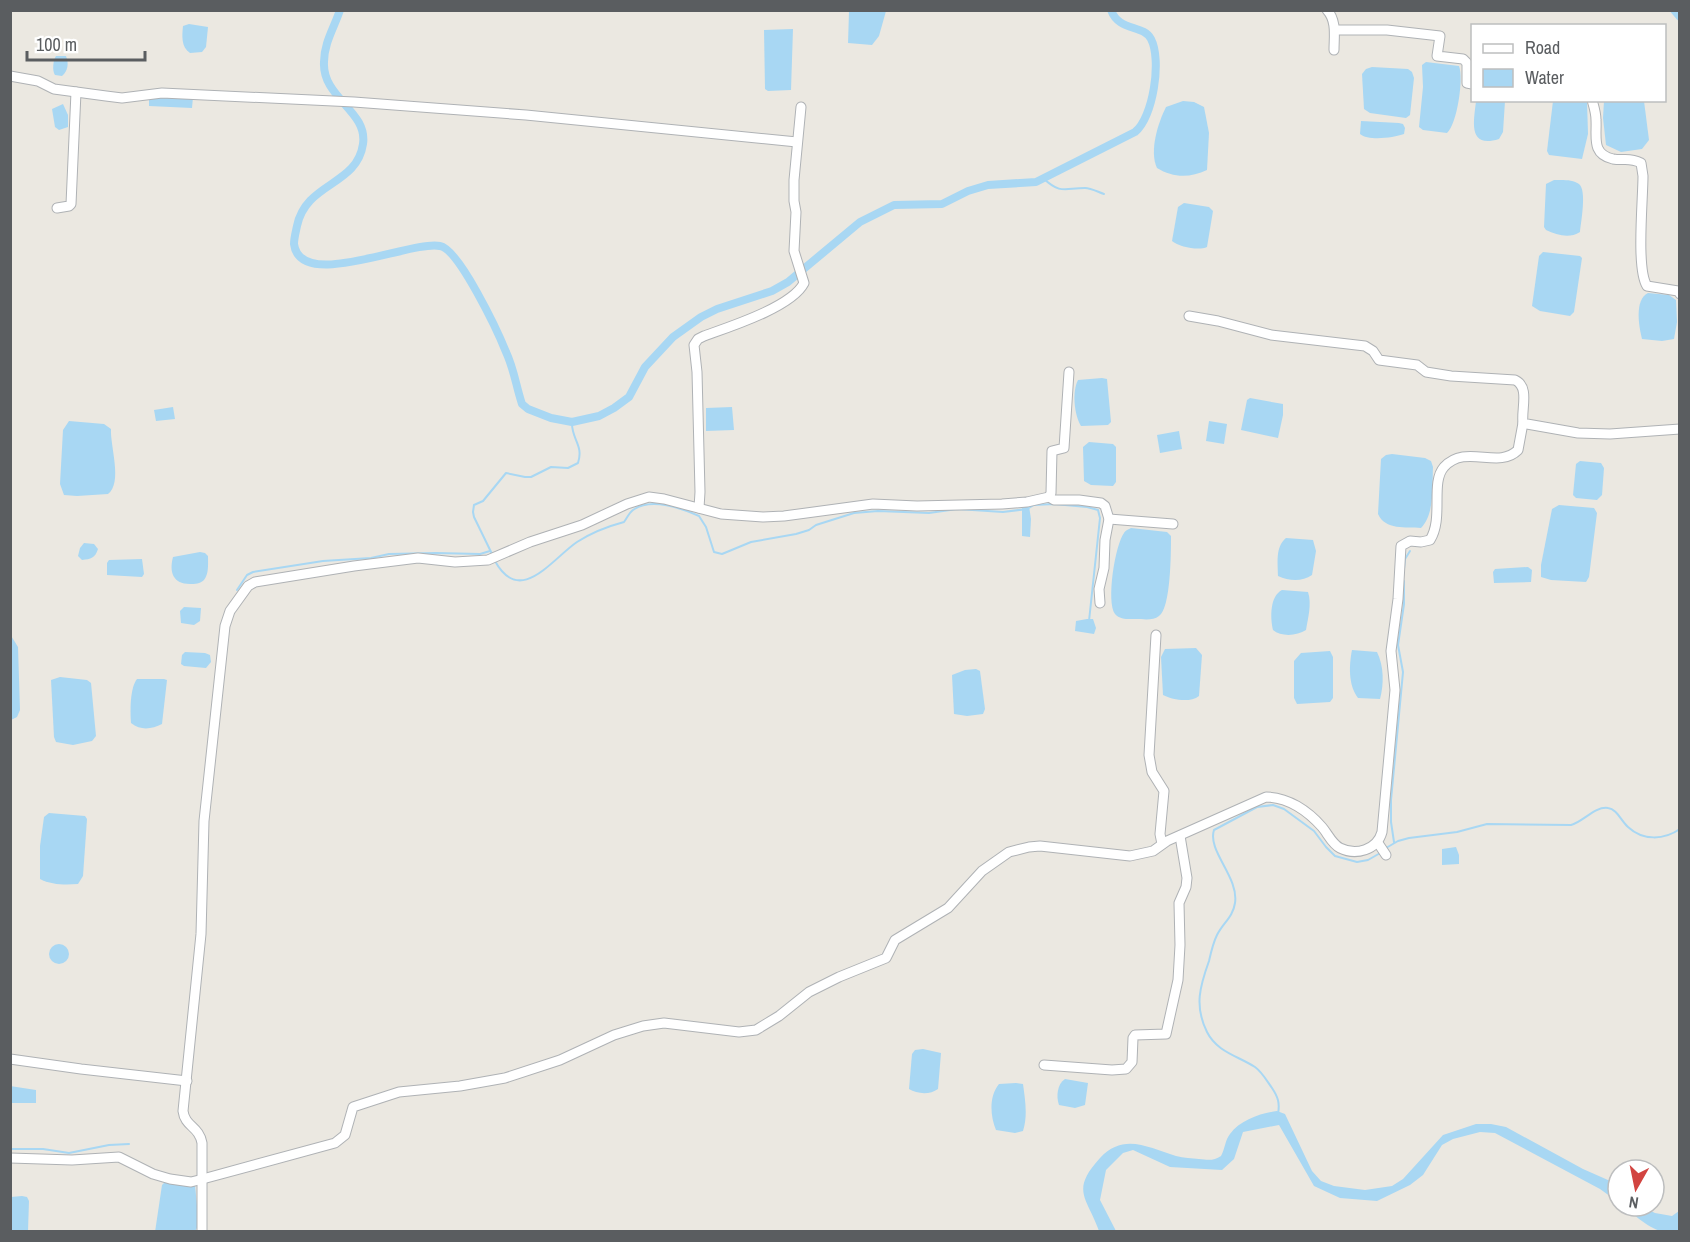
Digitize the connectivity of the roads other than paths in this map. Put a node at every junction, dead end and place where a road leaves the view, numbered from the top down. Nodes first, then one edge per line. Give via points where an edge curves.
1 (1327, 10) edge
2 (1335, 30) junction
3 (1334, 50) dead end
4 (10, 76) edge
5 (1471, 83) edge
6 (76, 92) junction
7 (1592, 102) edge
8 (801, 107) dead end
9 (797, 142) junction
10 (57, 208) dead end
11 (1680, 294) edge
12 (1189, 316) dead end
13 (1069, 372) dead end
14 (1523, 423) junction
15 (1680, 429) edge
16 (1049, 497) junction
17 (699, 508) junction
18 (1109, 519) junction
19 (1173, 524) dead end
20 (1100, 603) dead end
21 (1156, 635) dead end
22 (1180, 836) junction
23 (1162, 844) junction
24 (10, 1059) edge
25 (1044, 1065) dead end
26 (187, 1081) junction
27 (10, 1158) edge
28 (203, 1179) junction
29 (202, 1232) edge

1 - 2 street
2 - 3 street
2 - 5 street via 1440,36 1437,56 1463,59 1467,63 1467,82
4 - 6 street
6 - 9 street via 122,98 162,93 354,102
6 - 10 street via 71,204
7 - 11 street via 1596,148 1602,156 1633,158 1641,163 1643,280 1647,286
8 - 9 street
9 - 17 street via 794,251 804,279 801,290 767,312 704,336 694,345
12 - 14 street via 1271,335 1365,346 1379,360 1417,365 1426,372 1515,380 1523,387
13 - 16 street via 1064,448 1052,451
14 - 15 street via 1578,433
14 - 22 street via 1516,453 1503,458 1462,457 1442,470 1434,534 1430,540 1410,540 1401,546 1391,651 1395,690 1382,848 1355,852 1339,848 1304,811 1273,797 1249,803
16 - 17 street via 1002,504 873,504 784,516 721,514
16 - 18 street via 1101,503
17 - 26 street via 642,498 494,557 454,562 418,558 344,567 248,586 230,611 225,626 204,821 201,934
18 - 19 street
18 - 20 street
21 - 23 street via 1149,755 1152,772 1164,791
22 - 23 street
22 - 25 street via 1187,878 1179,903 1178,981 1166,1034 1135,1035 1132,1062 1126,1069
23 - 28 street via 1153,851 1130,856 1040,846 1009,852 982,871 948,908 895,940 886,958 809,992 756,1030 739,1032 664,1023 643,1026 505,1078 390,1094 356,1105 345,1135 335,1143
24 - 26 street
26 - 28 street via 184,1117 201,1137
27 - 28 street via 119,1157 170,1179
28 - 29 street

